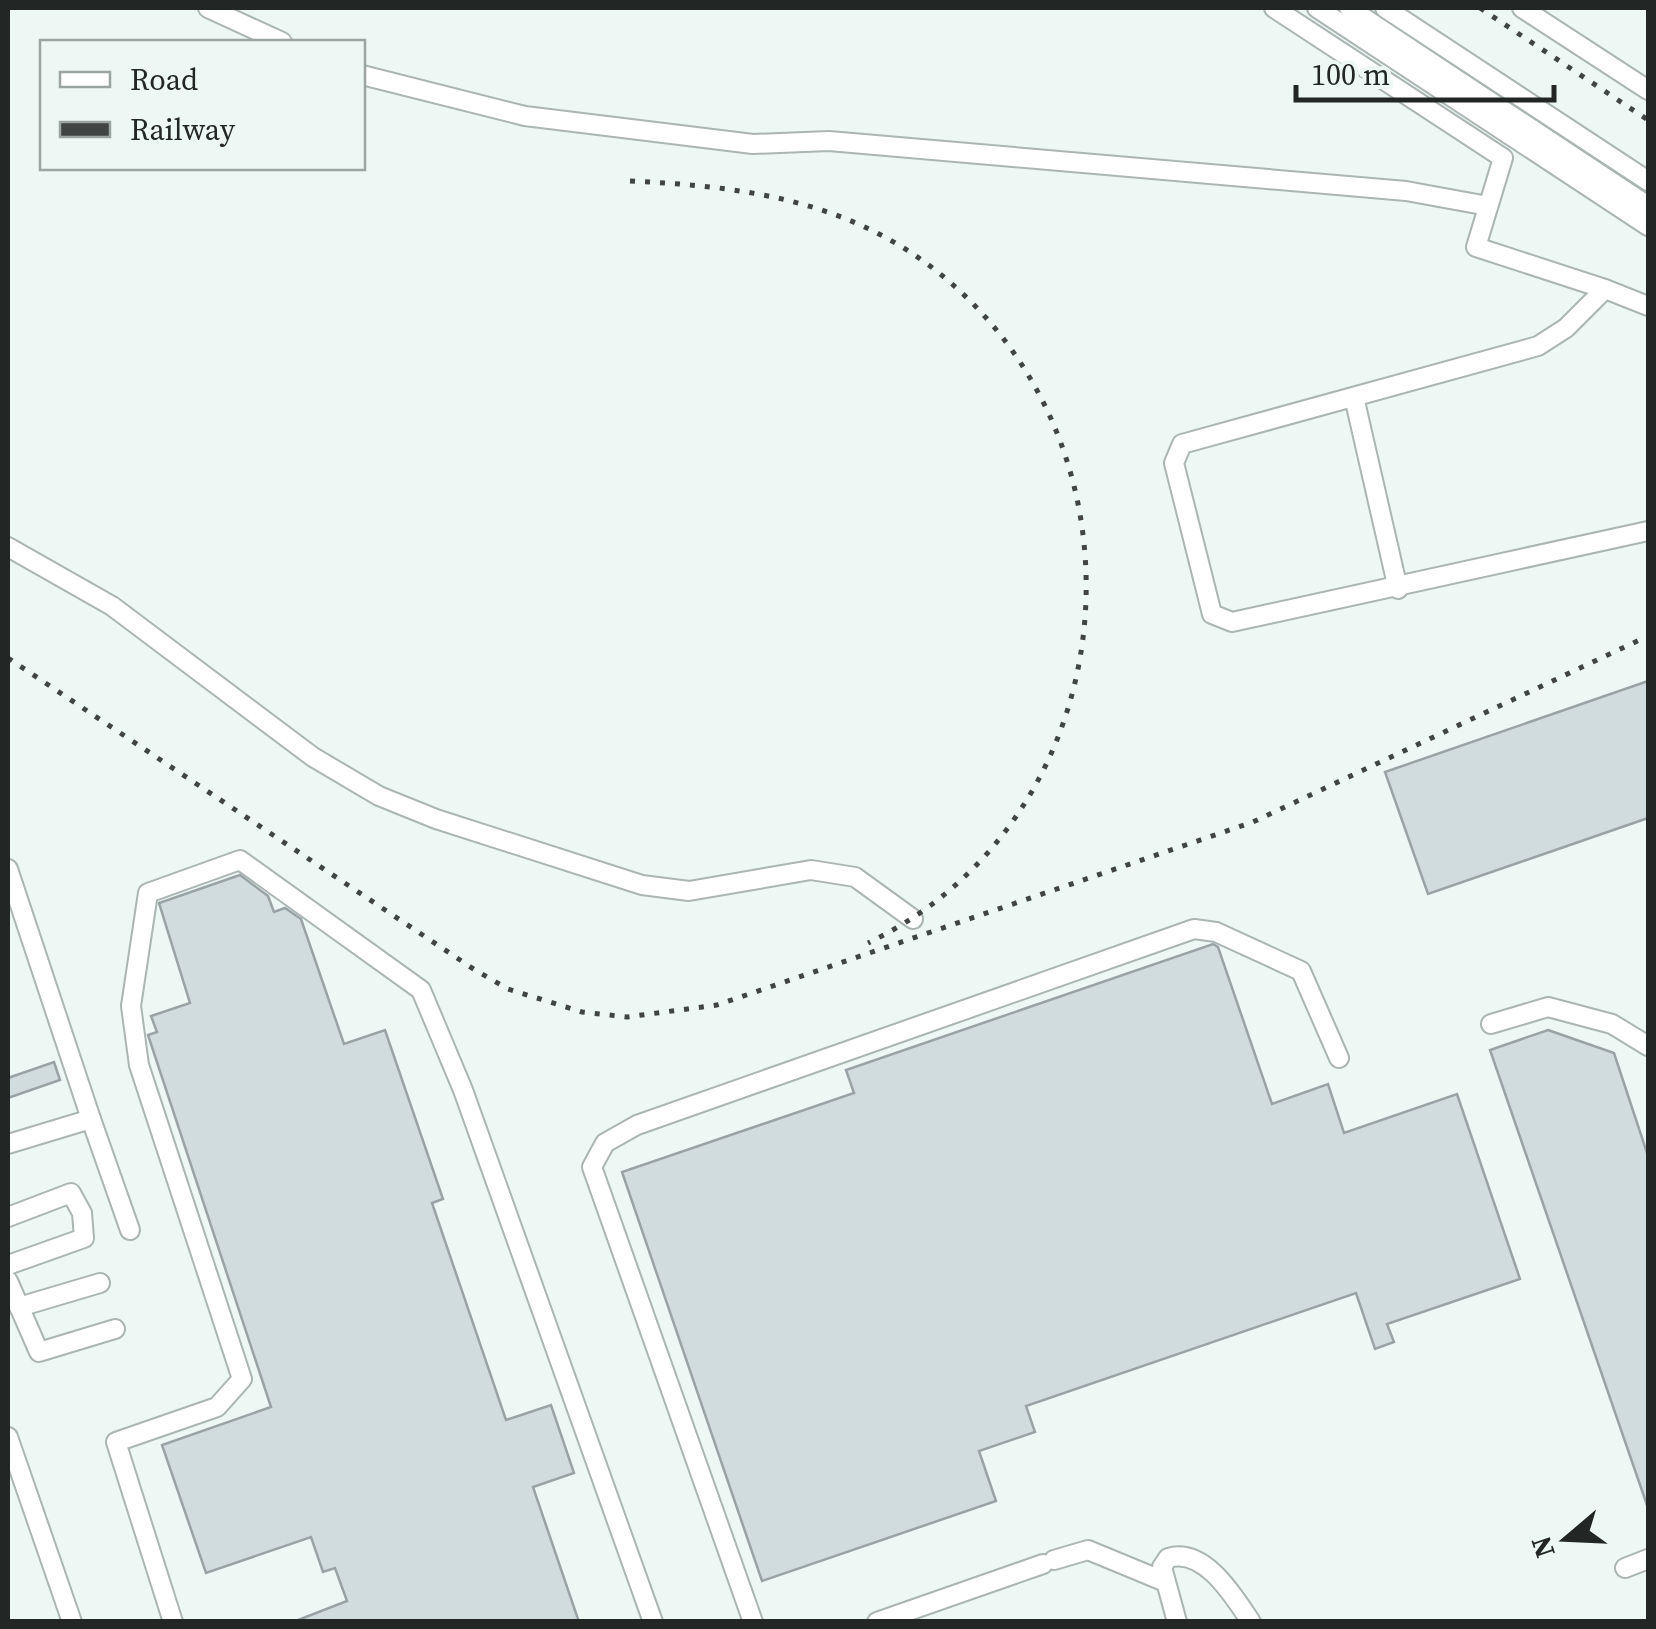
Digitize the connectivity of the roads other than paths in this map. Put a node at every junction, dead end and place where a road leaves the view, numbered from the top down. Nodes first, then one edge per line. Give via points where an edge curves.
1 (208, 8) edge
2 (1274, 8) edge
3 (1317, 8) edge
4 (1348, 8) edge
5 (1385, 8) edge
6 (1522, 8) edge
7 (278, 40) edge
8 (365, 76) edge
9 (1648, 90) edge
10 (1648, 182) edge
11 (1488, 206) junction
12 (1648, 206) edge
13 (1648, 226) edge
14 (1605, 289) junction
15 (1648, 306) edge
16 (1354, 397) junction
17 (1648, 531) edge
18 (8, 547) edge
19 (1398, 589) junction
20 (8, 869) edge
21 (913, 919) dead end
22 (1491, 1024) dead end
23 (1648, 1046) edge
24 (1339, 1058) dead end
25 (91, 1119) junction
26 (8, 1144) edge
27 (8, 1217) edge
28 (130, 1230) dead end
29 (8, 1265) edge
30 (8, 1281) edge
31 (100, 1283) dead end
32 (19, 1307) junction
33 (115, 1329) dead end
34 (8, 1437) edge
35 (1648, 1560) edge
36 (1624, 1568) dead end
37 (1163, 1580) junction
38 (72, 1622) edge
39 (173, 1622) edge
40 (653, 1622) edge
41 (753, 1622) edge
42 (876, 1622) edge
43 (1176, 1622) edge
44 (1251, 1622) edge

1 - 7 street
2 - 11 street via 1504,158
3 - 13 street
4 - 12 street
5 - 10 street
6 - 9 street
8 - 11 street via 525,116 753,144 829,141 1406,191
11 - 14 street via 1476,247
14 - 15 street
14 - 16 street via 1538,346
16 - 19 street
16 - 19 street via 1182,444 1174,463 1212,614 1232,622
17 - 19 street
18 - 21 street via 112,606 312,757 380,796 642,886 689,891 811,870 855,877
20 - 25 street
22 - 23 street via 1548,1007 1612,1024
24 - 41 street via 1301,971 1194,928 637,1125 605,1143 592,1167
25 - 26 street
25 - 28 street
27 - 29 street via 71,1194 82,1213 84,1238
30 - 32 street
31 - 32 street
32 - 33 street via 39,1352
34 - 38 street
35 - 36 street
37 - 42 street via 1088,1550
37 - 43 street
37 - 44 street via 1168,1558 1196,1559
39 - 40 street via 116,1442 217,1407 242,1379 138,1065 131,1006 148,893 240,860 421,990

